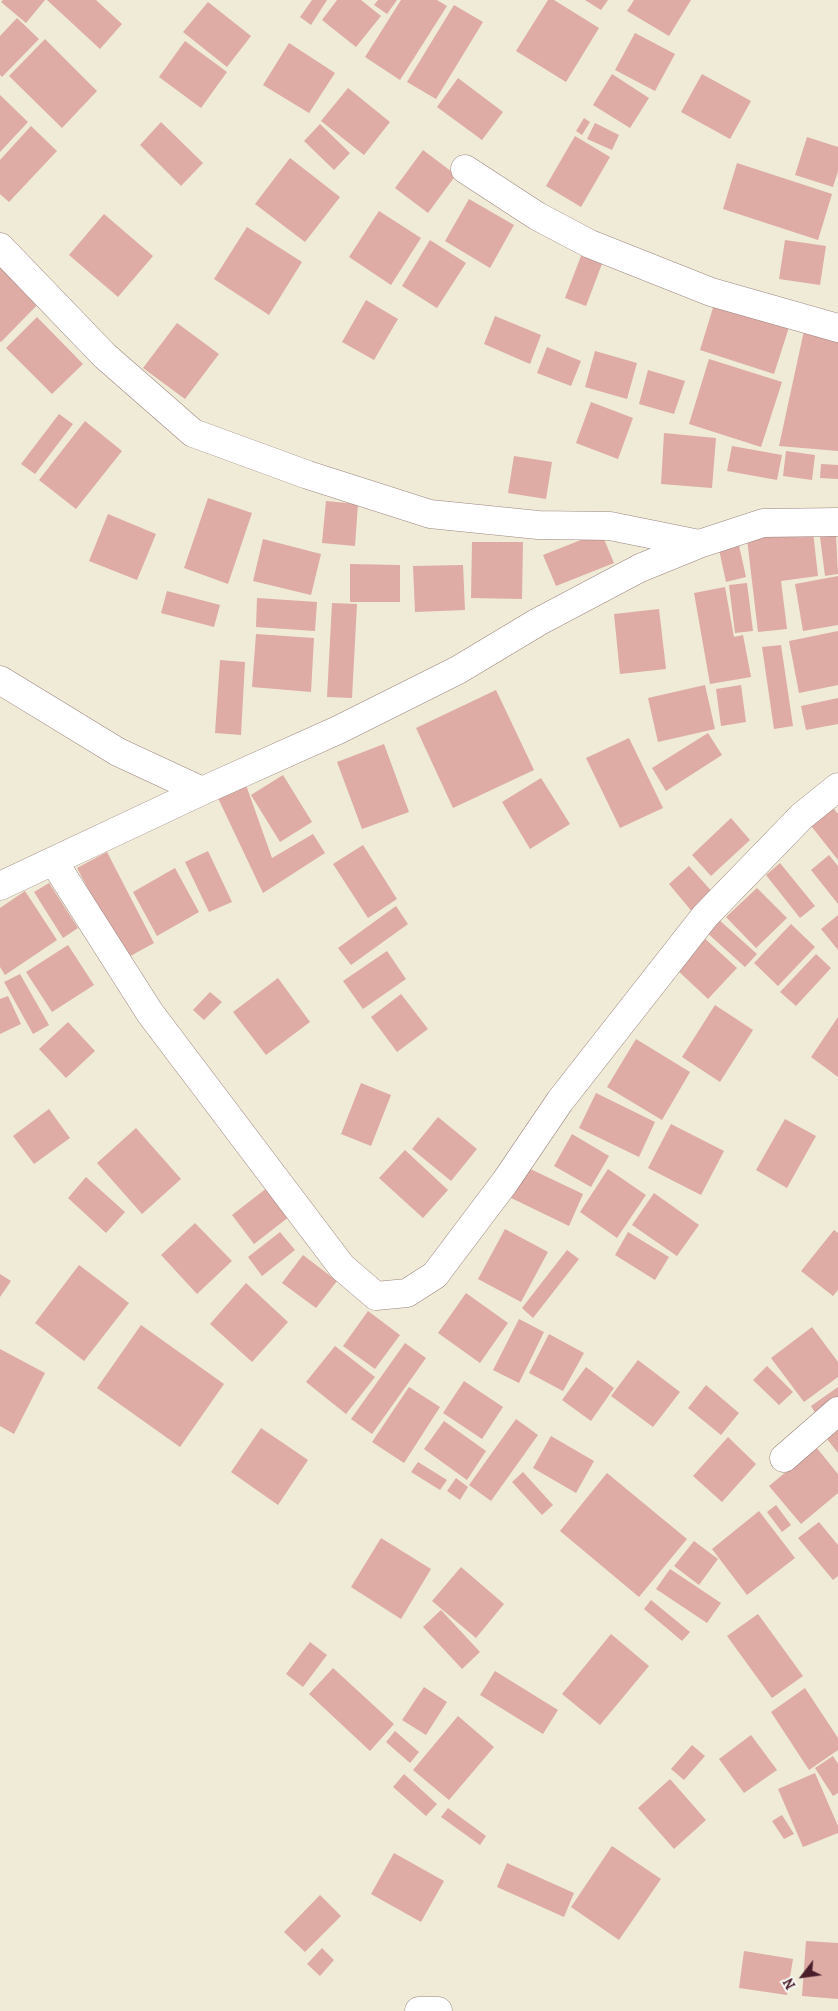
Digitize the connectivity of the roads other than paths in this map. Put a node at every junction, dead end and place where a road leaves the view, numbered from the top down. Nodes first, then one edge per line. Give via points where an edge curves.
1 (465, 169) dead end
2 (0, 246) edge
3 (838, 328) edge
4 (838, 522) edge
5 (699, 544) junction
6 (0, 680) edge
7 (838, 787) edge
8 (202, 791) junction
9 (54, 862) junction
10 (0, 886) edge
11 (838, 1411) edge
12 (784, 1458) dead end
13 (419, 2011) edge
14 (438, 2011) edge

1 - 3 street via 537,216 590,244 711,292
2 - 5 street via 105,356 193,433 308,475 430,514 538,525 610,526
4 - 5 street via 763,523
5 - 8 street via 640,568 538,622 458,670 338,730
6 - 8 street via 118,752
7 - 9 street via 802,816 705,916 560,1101 435,1276 407,1293 376,1296 342,1267 150,1013
8 - 9 street
9 - 10 street
11 - 12 street
13 - 14 street

